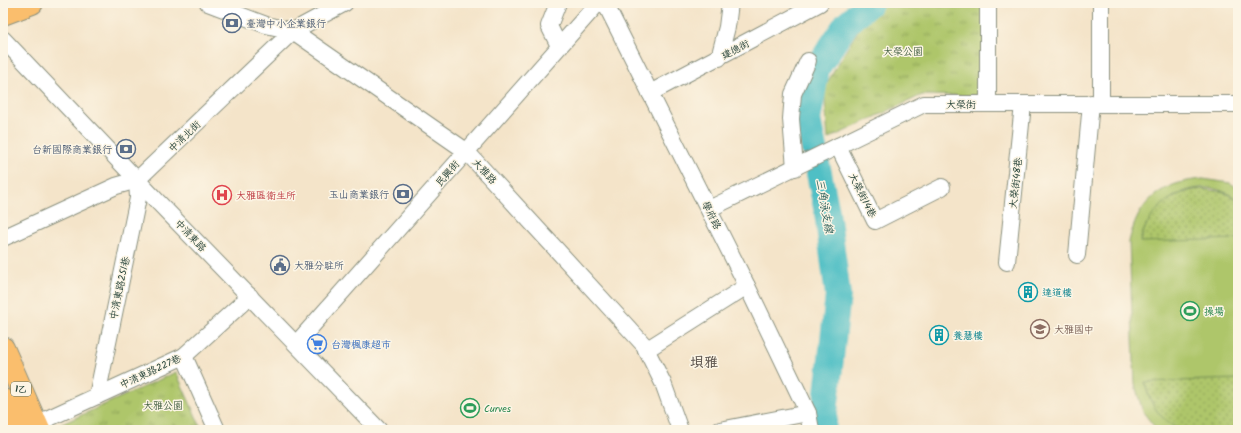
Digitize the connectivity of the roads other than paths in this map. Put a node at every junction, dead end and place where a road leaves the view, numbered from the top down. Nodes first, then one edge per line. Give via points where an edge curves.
1 (32, 3) edge
2 (208, 3) edge
3 (345, 3) edge
4 (558, 3) edge
5 (598, 3) edge
6 (605, 3) edge
7 (730, 3) edge
8 (820, 3) edge
9 (988, 3) edge
10 (1101, 3) edge
11 (3, 14) edge
12 (293, 31) junction
13 (3, 39) edge
14 (559, 46) junction
15 (719, 58) junction
16 (808, 61) dead end
17 (650, 93) junction
18 (1096, 103) junction
19 (988, 104) junction
20 (1023, 104) junction
21 (1238, 104) edge
22 (835, 147) junction
23 (466, 151) junction
24 (798, 166) junction
25 (137, 180) junction
26 (942, 187) dead end
27 (709, 209) junction
28 (3, 238) edge
29 (1077, 255) dead end
30 (1007, 262) dead end
31 (747, 286) junction
32 (250, 296) junction
33 (296, 344) junction
34 (3, 348) edge
35 (646, 350) junction
36 (184, 356) junction
37 (97, 396) junction
38 (3, 400) edge
39 (808, 413) junction
40 (30, 428) edge
41 (217, 430) edge
42 (379, 430) edge
43 (680, 430) edge
44 (720, 430) edge
45 (811, 430) edge

1 - 11 main road
2 - 12 street, 大雅路 via 266,25
3 - 12 street, 中清北街
4 - 14 street via 549,26
5 - 14 street, 民興街
6 - 17 street, 學府路
7 - 15 street
8 - 15 street, 建德街
9 - 19 street
10 - 18 street
12 - 23 street, 大雅路
12 - 25 street, 中清北街
13 - 25 street, 中清東路
14 - 23 street, 民興街
15 - 17 street, 建德街
16 - 24 street via 793,94 791,119
17 - 27 street, 學府路
18 - 20 street, 大榮街
18 - 21 street, 大榮街
18 - 29 street
19 - 20 street, 大榮街
19 - 22 street, 大榮街 via 924,104
20 - 30 street, 大榮街48巷
22 - 24 street, 大榮街
22 - 26 street, 大榮街14巷 via 875,221
23 - 33 street, 民興街
23 - 35 street, 大雅路
24 - 27 street, 大榮街
25 - 28 street, 中清北街 via 116,186
25 - 32 street, 中清東路
25 - 37 street, 中清東路251巷 via 138,198
27 - 31 street, 學府路
31 - 35 street
31 - 39 street, 學府路
32 - 33 street, 中清東路
32 - 36 street, 中清東路227巷
33 - 42 street, 中清東路
34 - 40 main road, 1乙
35 - 43 street, 大雅路 via 663,383
36 - 37 street, 中清東路227巷
36 - 41 street
37 - 40 street, 中清東路227巷
38 - 40 main road, 1乙
39 - 44 street
39 - 45 street, 學府路

